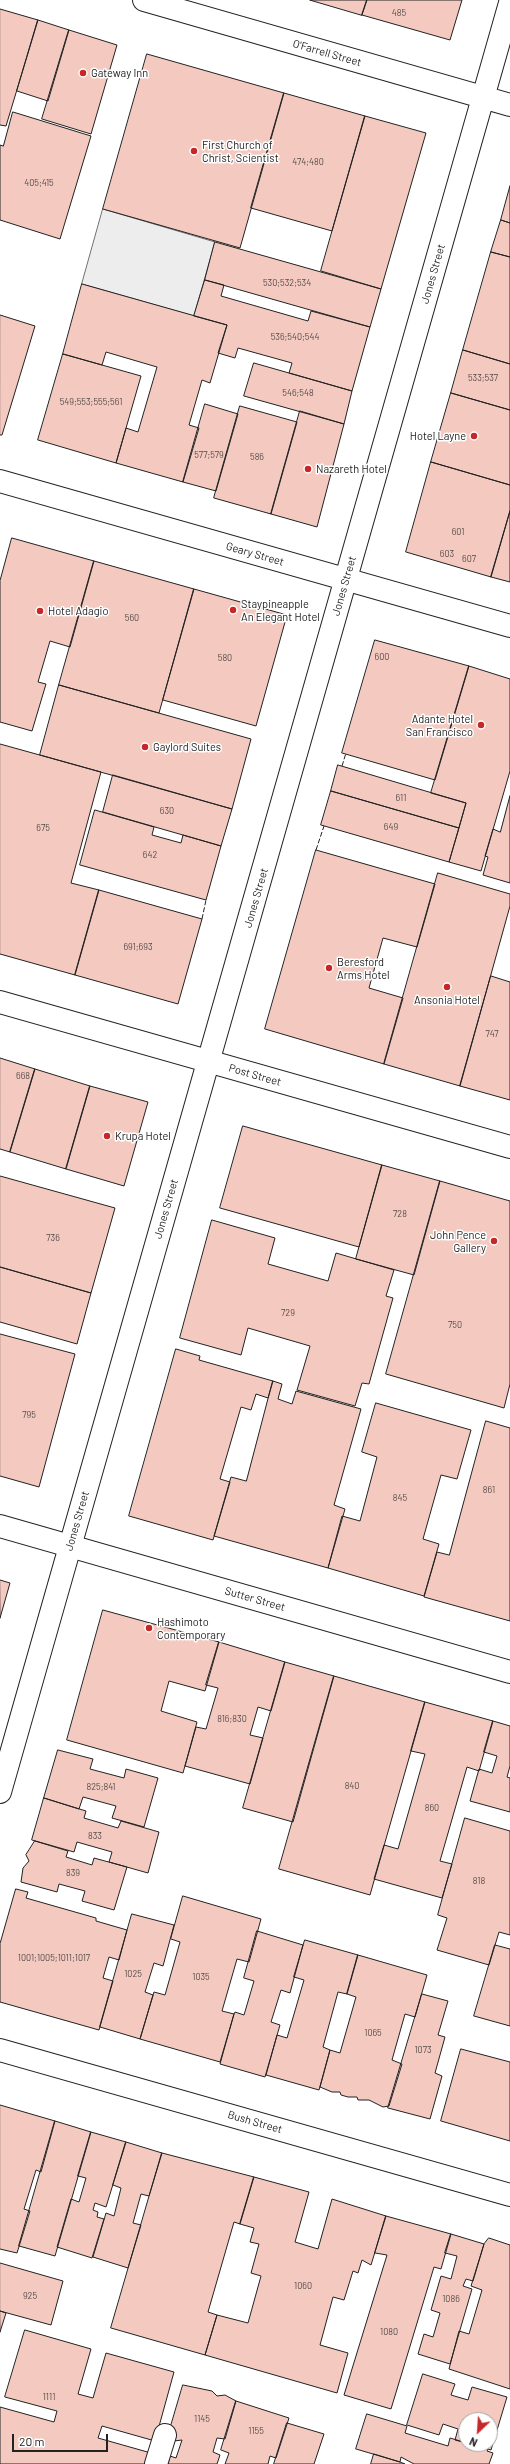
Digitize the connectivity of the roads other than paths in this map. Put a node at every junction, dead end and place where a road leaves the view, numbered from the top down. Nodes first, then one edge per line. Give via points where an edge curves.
1 (144, 0) edge
2 (510, 3) edge
3 (483, 98) junction
4 (510, 105) edge
5 (0, 481) edge
6 (346, 580) junction
7 (510, 626) edge
8 (0, 1002) edge
9 (208, 1061) junction
10 (510, 1147) edge
11 (0, 1526) edge
12 (70, 1547) junction
13 (510, 1672) edge
14 (0, 1792) edge
15 (0, 2050) edge
16 (510, 2195) edge
17 (165, 2435) dead end
18 (156, 2464) edge

1 - 3 main road, O'Farrell Street
2 - 3 main road, Jones Street
3 - 4 main road, O'Farrell Street
3 - 6 main road, Jones Street
5 - 6 main road, Geary Street
6 - 7 main road, Geary Street
6 - 9 main road, Jones Street
8 - 9 main road, Post Street
9 - 10 main road, Post Street
9 - 12 main road, Jones Street
11 - 12 main road, Sutter Street
12 - 13 main road, Sutter Street
12 - 14 main road, Jones Street
15 - 16 main road, Bush Street
17 - 18 main road

